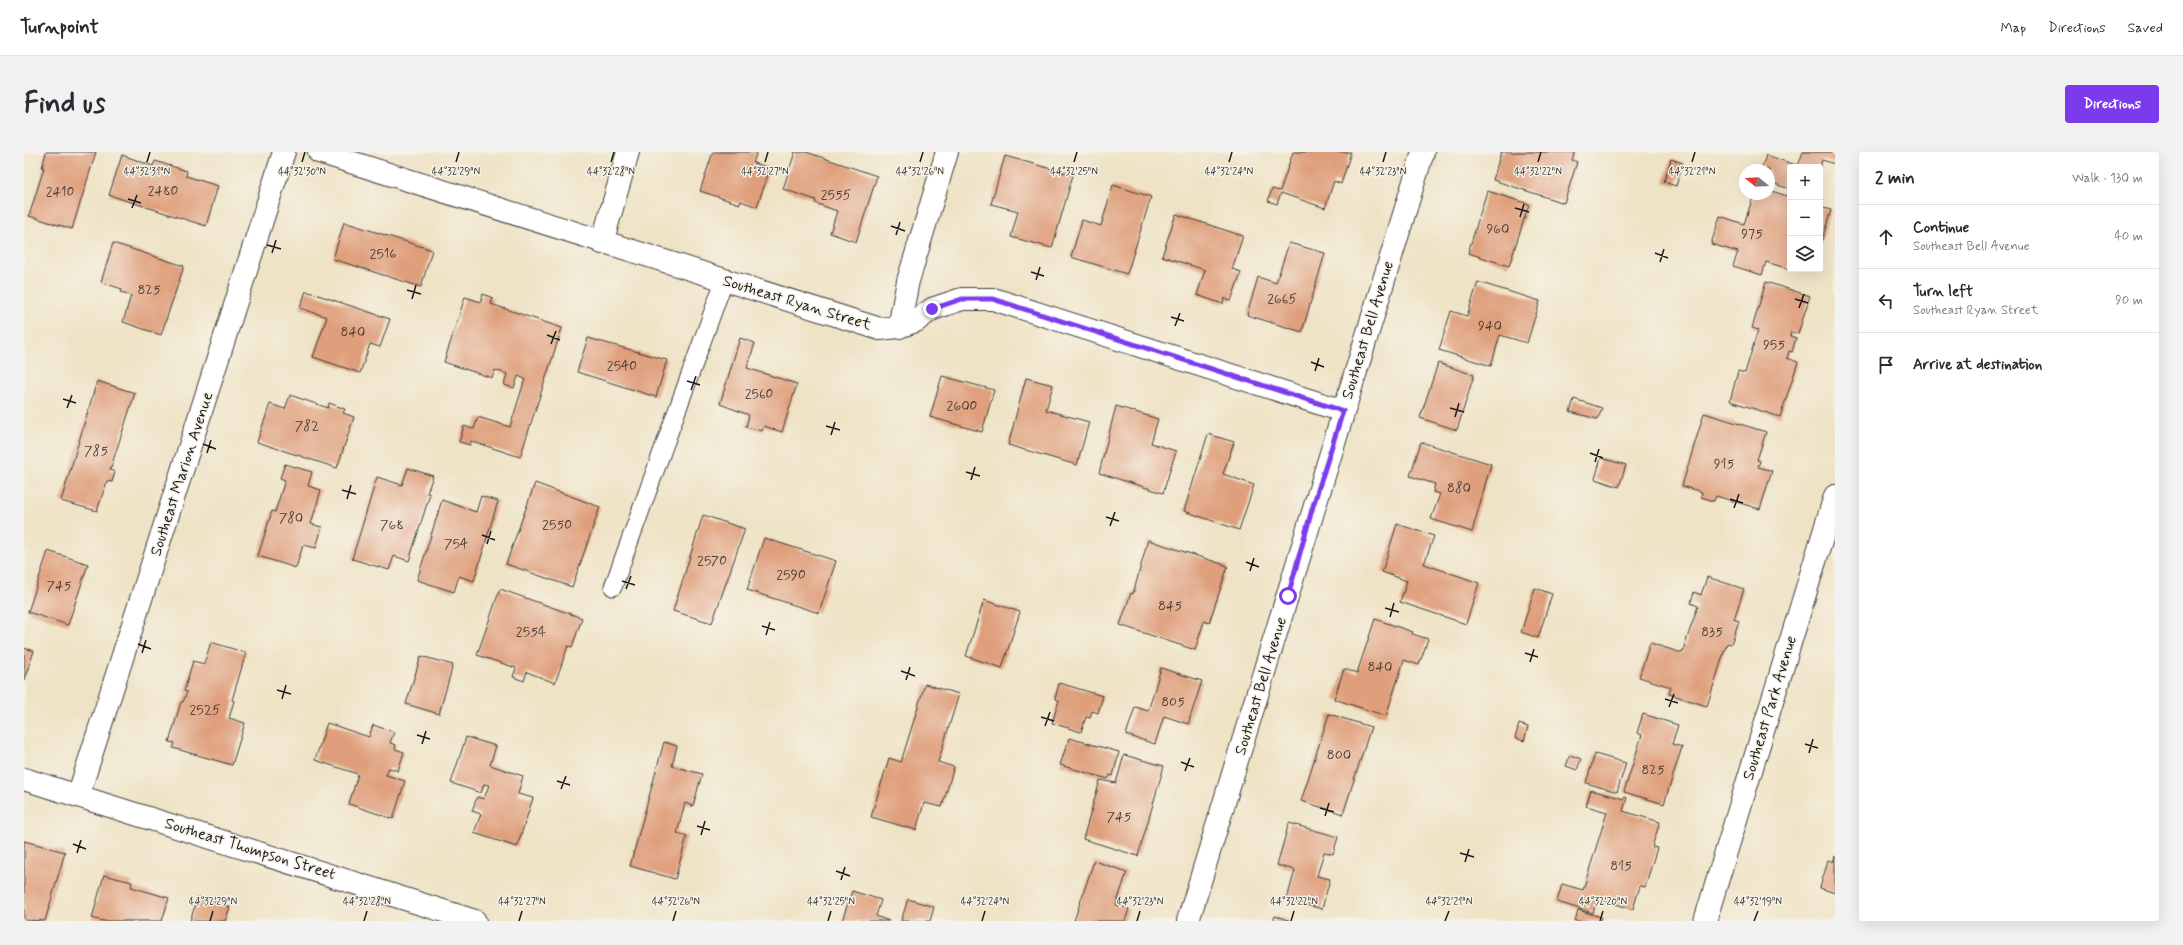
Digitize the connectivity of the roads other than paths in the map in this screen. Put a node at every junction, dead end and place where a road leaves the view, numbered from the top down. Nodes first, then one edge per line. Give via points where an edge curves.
1 (284, 152) edge
2 (318, 152) edge
3 (628, 152) edge
4 (947, 152) edge
5 (1423, 152) edge
6 (602, 243) junction
7 (724, 281) junction
8 (899, 327) junction
9 (1343, 411) junction
10 (1835, 496) edge
11 (613, 587) dead end
12 (24, 779) edge
13 (78, 796) junction
14 (446, 917) edge
15 (475, 921) edge
16 (1188, 921) edge
17 (1705, 921) edge

1 - 13 street, Southeast Marion Avenue
2 - 6 street, Southeast Ryan Street
3 - 6 street
4 - 8 street via 908,281
5 - 9 street, Southeast Bell Avenue
6 - 7 street, Southeast Ryan Street
7 - 8 street, Southeast Ryan Street via 880,329
7 - 11 lane
8 - 9 street, Southeast Ryan Street via 916,321 932,309 962,299 993,299
9 - 16 street, Southeast Bell Avenue
10 - 17 street, Southeast Park Avenue
12 - 13 street, Southeast Thompson Street
13 - 14 street, Southeast Thompson Street
14 - 15 street, Southeast Thompson Street

